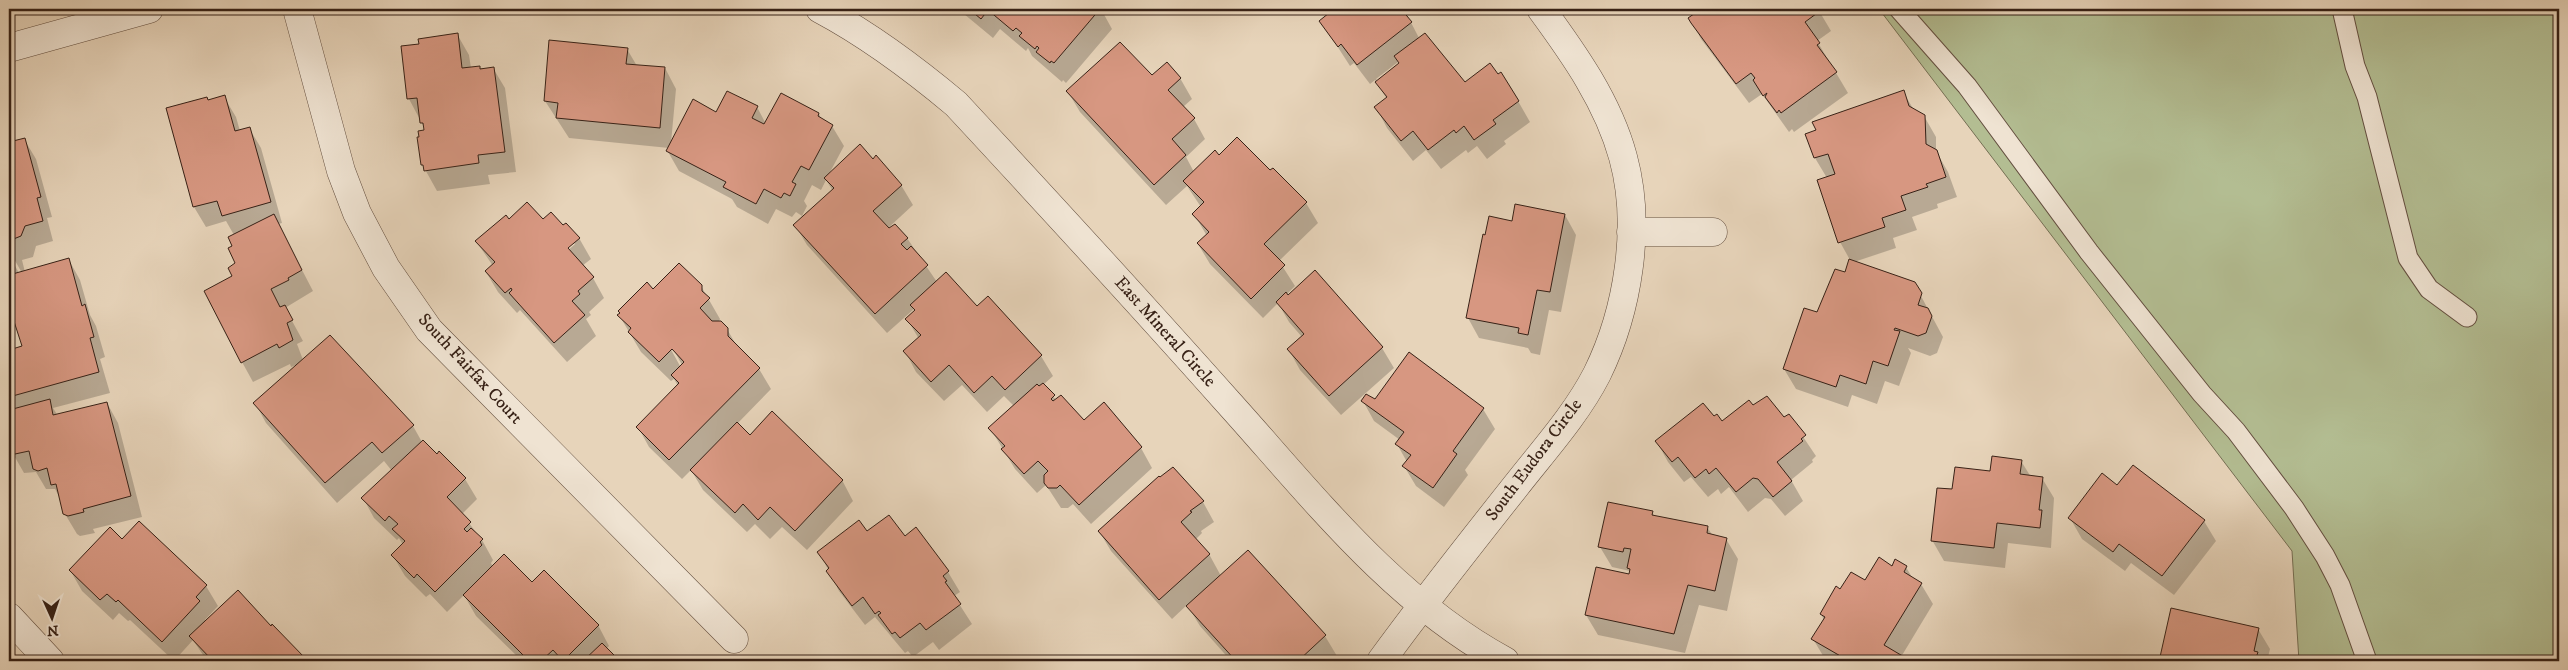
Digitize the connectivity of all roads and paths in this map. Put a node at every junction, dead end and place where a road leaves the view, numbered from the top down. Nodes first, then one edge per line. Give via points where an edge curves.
1 (149, 9) edge
2 (297, 9) edge
3 (820, 9) edge
4 (1541, 9) edge
5 (1899, 9) edge
6 (2342, 9) edge
7 (9, 48) edge
8 (1631, 232) junction
9 (1713, 232) dead end
10 (2467, 317) dead end
11 (1422, 605) junction
12 (9, 617) edge
13 (734, 639) dead end
14 (50, 661) edge
15 (1381, 661) edge
16 (1505, 661) edge
17 (2367, 661) edge

1 - 7 street
2 - 13 street, South Fairfax Court via 341,171 357,213 386,268 423,322
3 - 11 street, East Mineral Circle via 855,27 908,64 956,104 1338,524
4 - 8 street, South Eudora Circle via 1594,88 1609,121 1623,156 1630,193
5 - 17 lane via 1967,86 2089,252 2202,394 2236,431 2294,508 2340,586
6 - 10 lane via 2408,258 2429,289
8 - 9 street
8 - 11 street, South Eudora Circle via 1627,277 1616,326 1596,374 1564,424
11 - 15 street, South Eudora Circle
11 - 16 street, East Mineral Circle via 1484,650
12 - 14 street

